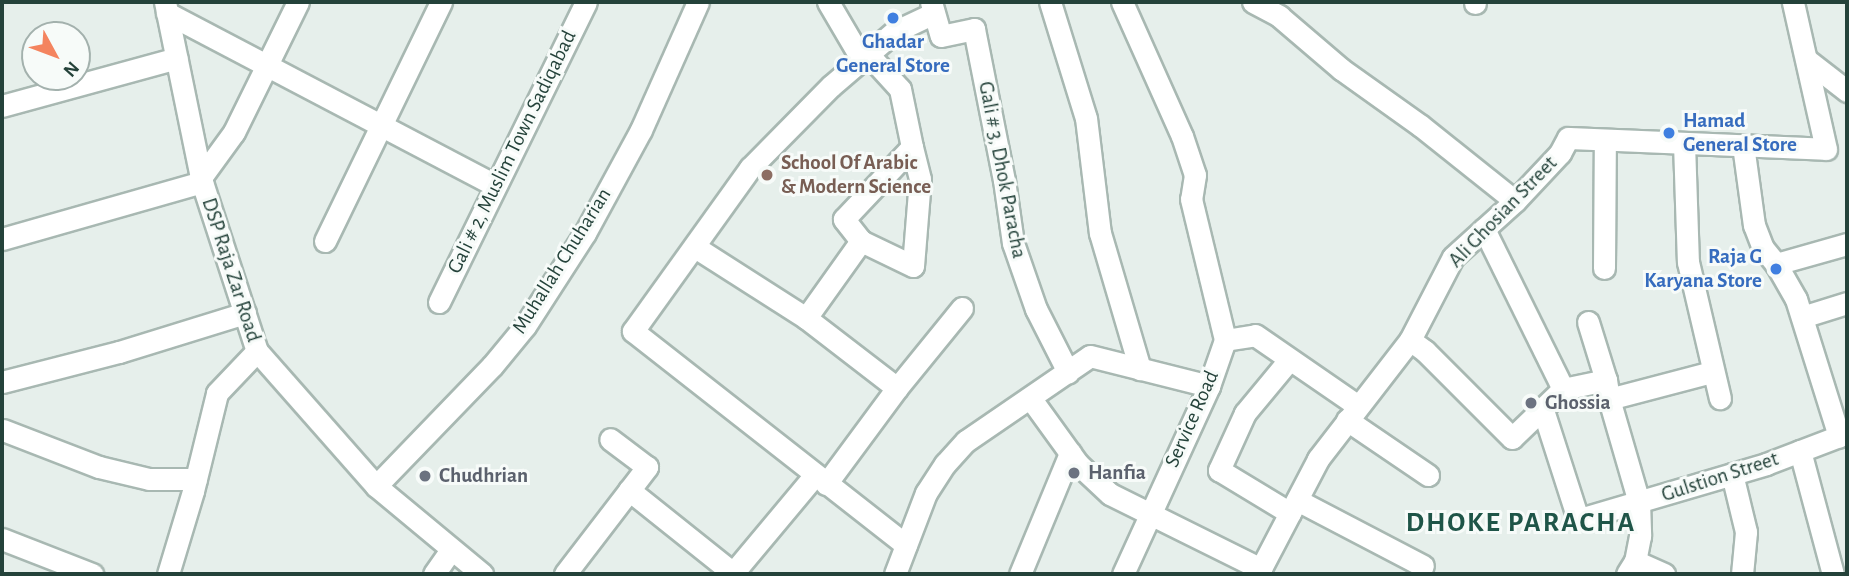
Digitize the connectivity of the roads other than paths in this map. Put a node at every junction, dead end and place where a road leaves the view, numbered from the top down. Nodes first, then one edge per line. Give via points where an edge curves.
1 (298, 2) edge
2 (441, 2) edge
3 (586, 2) edge
4 (698, 2) edge
5 (828, 2) edge
6 (1050, 2) edge
7 (1122, 2) edge
8 (1253, 2) edge
9 (1793, 2) edge
10 (166, 7) edge
11 (932, 8) edge
12 (1283, 9) edge
13 (865, 57) junction
14 (177, 58) junction
15 (1807, 60) junction
16 (268, 64) junction
17 (1847, 91) edge
18 (2, 106) edge
19 (381, 123) junction
20 (1605, 140) junction
21 (1684, 142) junction
22 (1743, 145) junction
23 (912, 147) junction
24 (202, 179) junction
25 (495, 185) junction
26 (1515, 201) junction
27 (1484, 229) junction
28 (2, 239) edge
29 (325, 240) dead end
30 (861, 242) junction
31 (1847, 244) edge
32 (695, 247) junction
33 (1776, 264) junction
34 (1604, 268) dead end
35 (439, 302) dead end
36 (1847, 303) edge
37 (962, 308) dead end
38 (245, 313) junction
39 (1802, 317) junction
40 (806, 318) junction
41 (1588, 322) dead end
42 (1225, 340) junction
43 (1410, 340) junction
44 (257, 351) junction
45 (1289, 360) junction
46 (1140, 369) junction
47 (1068, 372) junction
48 (1712, 372) junction
49 (2, 382) edge
50 (1209, 386) junction
51 (897, 388) junction
52 (1563, 388) junction
53 (1608, 390) junction
54 (1720, 398) dead end
55 (1031, 399) junction
56 (1543, 410) junction
57 (1353, 413) junction
58 (2, 429) edge
59 (1843, 435) edge
60 (610, 439) dead end
61 (1800, 451) junction
62 (1070, 453) junction
63 (1732, 474) junction
64 (1428, 475) dead end
65 (196, 480) junction
66 (821, 480) junction
67 (376, 486) junction
68 (629, 490) junction
69 (1639, 502) junction
70 (1294, 506) junction
71 (1148, 515) junction
72 (2, 540) edge
73 (906, 544) junction
74 (451, 550) junction
75 (1423, 566) dead end
76 (1631, 568) edge
77 (1260, 572) edge
78 (92, 574) edge
79 (168, 574) edge
80 (434, 574) edge
81 (482, 574) edge
82 (565, 574) edge
83 (895, 574) edge
84 (1020, 574) edge
85 (1122, 574) edge
86 (1664, 574) edge
87 (1742, 574) edge
88 (1833, 574) edge

1 - 16 street
2 - 19 street
3 - 25 street, Gali # 2, Muslim Town Sadiqabad
4 - 67 street, Muhallah Chuharian via 641,130 525,326
5 - 13 street
6 - 46 street via 1087,118 1100,233
7 - 42 street via 1195,175 1191,199
8 - 12 street
9 - 15 street
10 - 14 street, DSP Raja Zar Road
10 - 16 street
11 - 13 street
11 - 47 street, Gali # 3, Dhok Paracha via 941,36 974,29 1013,243 1036,309
12 - 26 street via 1341,69
13 - 23 street via 900,89
13 - 32 street via 750,168
14 - 18 street
14 - 24 street, DSP Raja Zar Road
15 - 17 street
15 - 22 street, Ali Ghosian Street via 1826,149
16 - 19 street
16 - 24 street via 234,132
19 - 25 street
19 - 29 street
20 - 21 street, Ali Ghosian Street
20 - 26 street, Ali Ghosian Street via 1568,138 1560,153
20 - 34 street
21 - 22 street, Ali Ghosian Street
21 - 48 street via 1688,262
22 - 33 street via 1754,225
23 - 30 street via 844,219
23 - 30 street via 920,178 913,266
24 - 28 street
24 - 38 street, DSP Raja Zar Road
25 - 35 street, Gali # 2, Muslim Town Sadiqabad
26 - 27 street, Ali Ghosian Street
27 - 43 street, Ali Ghosian Street via 1453,257
27 - 52 street
30 - 40 street
31 - 33 street
32 - 40 street
32 - 66 street via 633,331
33 - 39 street
36 - 39 street
37 - 51 street
38 - 44 street, DSP Raja Zar Road
38 - 49 street
39 - 59 street
40 - 51 street
41 - 53 street
42 - 45 street via 1255,335
42 - 50 street, Service Road
43 - 56 street via 1509,437 1515,437
43 - 57 street, Ali Ghosian Street
44 - 65 street via 217,393
44 - 67 street, DSP Raja Zar Road
45 - 57 street
45 - 70 street via 1245,413 1219,470
46 - 47 street via 1090,356
46 - 50 street
47 - 55 street
48 - 53 street
48 - 54 street
50 - 71 street, Service Road
51 - 66 street
52 - 53 street
52 - 56 street
53 - 69 street
55 - 62 street
55 - 73 street via 966,441 945,464 926,493
56 - 69 street, Gulstion Street via 1579,517
57 - 64 street
57 - 70 street, Ali Ghosian Street via 1318,459
58 - 65 street via 99,467 149,479
59 - 61 street, Gulstion Street
60 - 68 street via 647,467
61 - 63 street, Gulstion Street
61 - 88 street
62 - 71 street via 1110,494
62 - 84 street
63 - 69 street, Gulstion Street
63 - 87 street via 1746,531
65 - 79 street
66 - 68 street via 733,573
66 - 73 street
67 - 74 street, DSP Raja Zar Road
68 - 82 street
69 - 76 street via 1640,536
70 - 75 street
70 - 77 street, Ali Ghosian Street
71 - 77 street
71 - 85 street, Service Road
72 - 78 street
73 - 83 street
74 - 80 street
74 - 81 street, DSP Raja Zar Road
76 - 86 street

